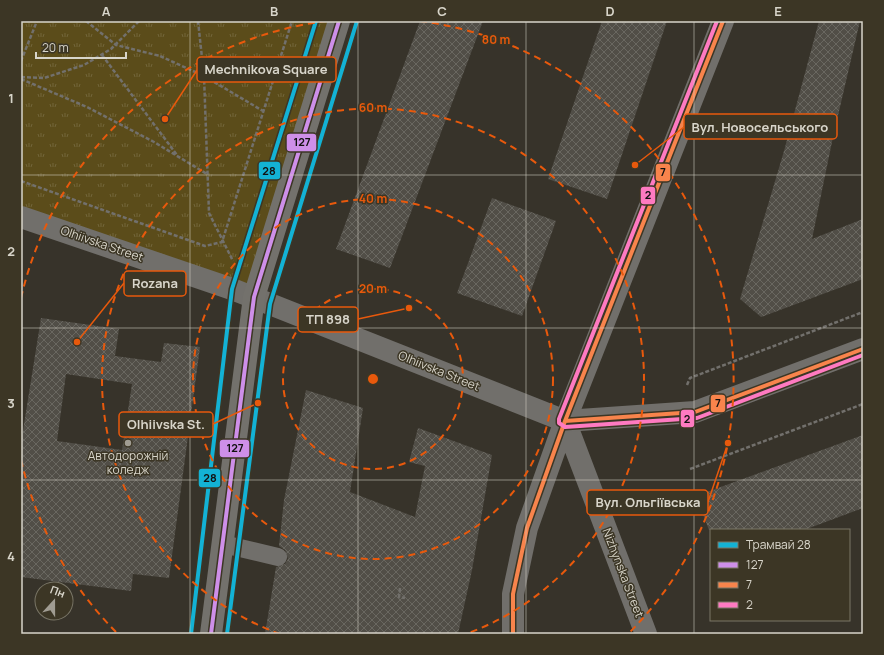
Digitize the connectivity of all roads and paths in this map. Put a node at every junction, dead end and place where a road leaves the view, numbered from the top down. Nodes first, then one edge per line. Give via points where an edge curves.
1 (36, 21) edge
2 (86, 21) edge
3 (139, 21) edge
4 (198, 21) edge
5 (292, 21) edge
6 (339, 21) edge
7 (723, 21) edge
8 (116, 44) junction
9 (102, 55) junction
10 (21, 62) edge
11 (204, 76) junction
12 (21, 78) edge
13 (263, 111) junction
14 (178, 156) junction
15 (207, 174) junction
16 (21, 181) edge
17 (21, 217) edge
18 (222, 242) junction
19 (254, 298) junction
20 (863, 312) edge
21 (863, 349) edge
22 (687, 388) dead end
23 (863, 404) edge
24 (565, 422) junction
25 (690, 469) dead end
26 (223, 544) junction
27 (278, 557) dead end
28 (400, 588) dead end
29 (405, 598) dead end
30 (212, 634) edge
31 (513, 634) edge
32 (646, 634) edge

1 - 10 path
2 - 8 path
3 - 8 path
4 - 11 path
5 - 13 path
6 - 19 main road
7 - 24 street
8 - 9 path
8 - 11 path via 160,56
9 - 12 path via 44,78
9 - 14 path
11 - 13 path
11 - 15 path
12 - 14 path via 87,107
13 - 18 path
14 - 15 path
15 - 18 path via 209,213
16 - 18 path via 205,246
17 - 19 street, Olhiivska Street
18 - 19 path
19 - 24 street, Olhiivska Street
19 - 26 main road
20 - 22 path via 690,378 686,384
21 - 24 street, Olhiivska Street via 695,412
23 - 25 path
24 - 31 street via 527,528 514,594
24 - 32 street, Nizhynska Street
26 - 27 lane
26 - 30 main road
28 - 29 path via 399,597

